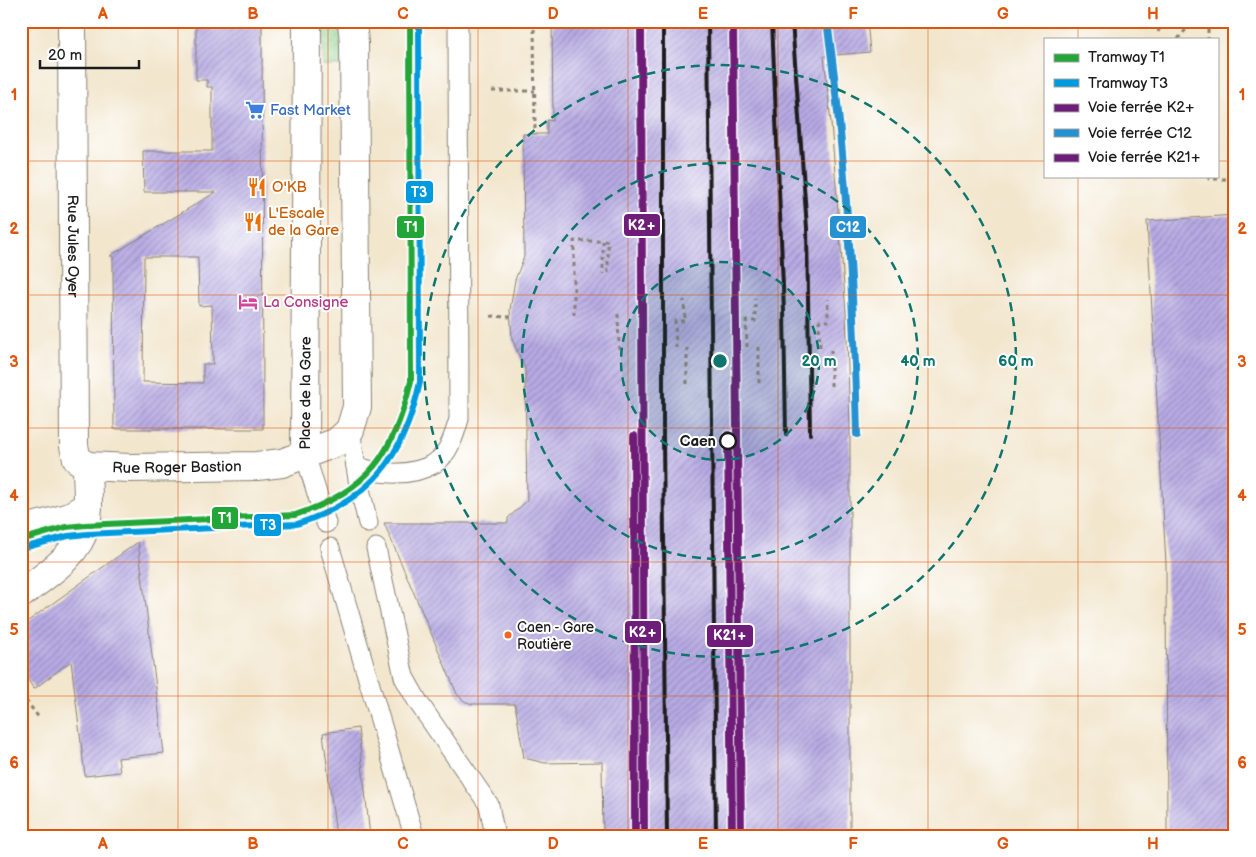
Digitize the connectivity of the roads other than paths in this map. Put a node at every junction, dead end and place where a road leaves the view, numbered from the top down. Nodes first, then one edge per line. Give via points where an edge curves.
1 (72, 21) edge
2 (306, 21) edge
3 (352, 21) edge
4 (458, 21) edge
5 (350, 430) junction
6 (305, 454) junction
7 (87, 466) junction
8 (356, 466) junction
9 (88, 506) junction
10 (326, 523) dead end
11 (368, 524) dead end
12 (21, 530) edge
13 (330, 548) dead end
14 (376, 548) dead end
15 (21, 594) edge
16 (414, 836) edge
17 (495, 836) edge

1 - 7 street, Rue Jules Oyer via 74,446 78,459
2 - 6 street, Place de la Gare
3 - 5 street via 357,408
4 - 8 lane via 459,419 454,435 436,462 413,471 396,473 372,472
5 - 6 street, Place de la Gare via 337,442
5 - 8 lane
6 - 7 street, Rue Roger Bastion via 282,463 257,466
6 - 10 lane
7 - 9 street
8 - 11 lane
9 - 12 street via 68,518
9 - 15 street via 86,525 68,557
13 - 16 lane
14 - 17 lane via 404,677 489,804

